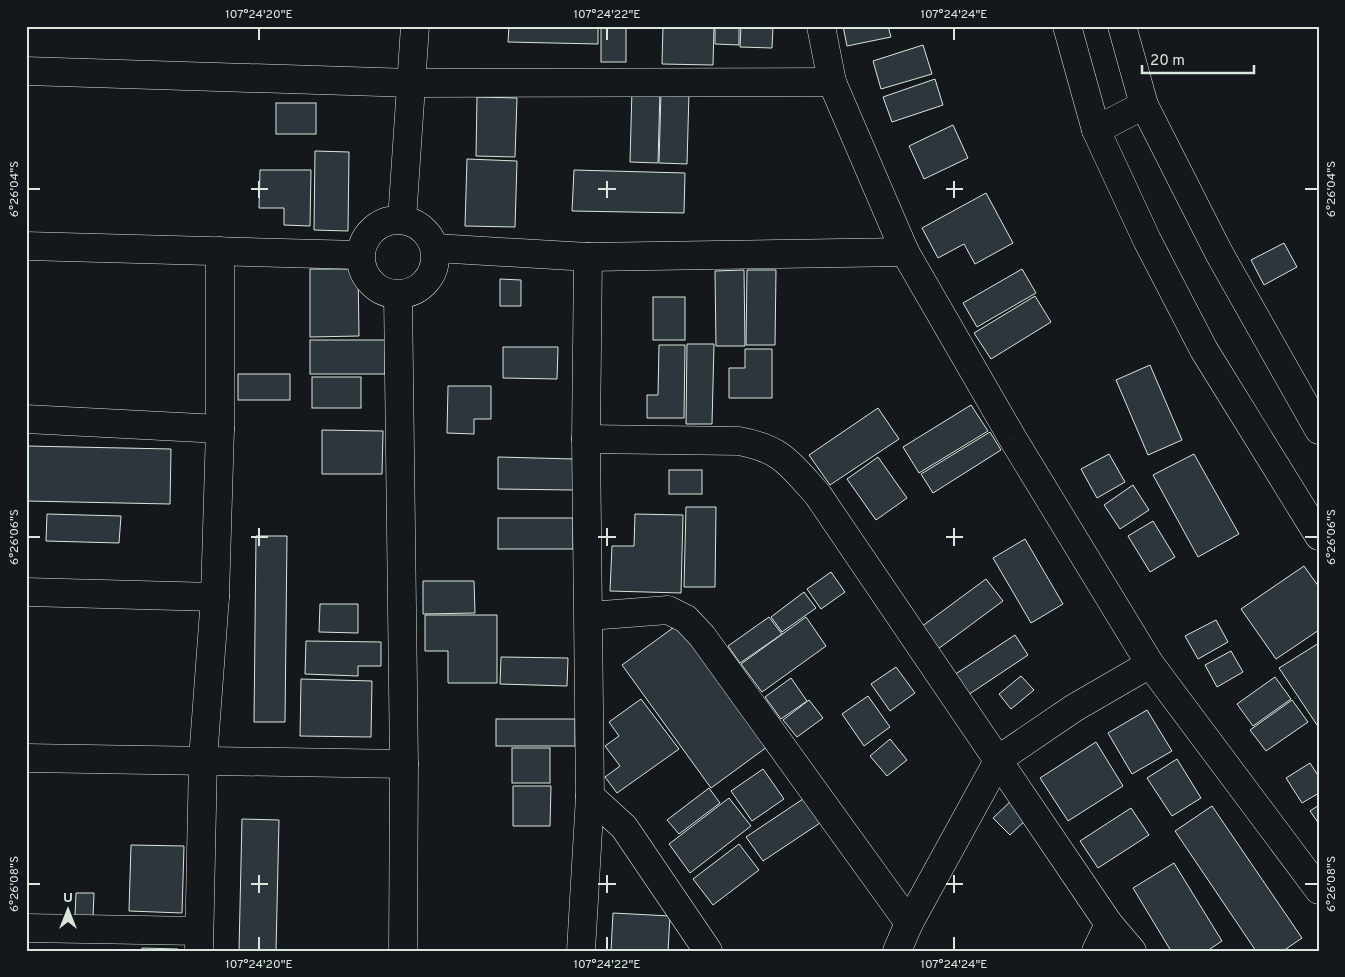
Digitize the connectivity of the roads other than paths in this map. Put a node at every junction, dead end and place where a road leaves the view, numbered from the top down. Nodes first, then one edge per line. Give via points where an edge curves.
1 (415, 26) edge
2 (821, 26) edge
3 (1067, 26) edge
4 (1122, 26) edge
5 (26, 71) edge
6 (832, 82) junction
7 (412, 83) junction
8 (1144, 105) junction
9 (1096, 130) junction
10 (402, 220) junction
11 (26, 246) edge
12 (435, 248) junction
13 (220, 251) junction
14 (905, 252) junction
15 (360, 255) junction
16 (588, 257) junction
17 (398, 295) junction
18 (26, 419) edge
19 (220, 429) junction
20 (1319, 430) edge
21 (586, 439) junction
22 (1319, 536) edge
23 (26, 592) edge
24 (215, 597) junction
25 (588, 616) junction
26 (1150, 664) junction
27 (26, 758) edge
28 (203, 759) junction
29 (999, 759) junction
30 (404, 764) junction
31 (590, 796) junction
32 (1319, 890) edge
33 (909, 923) junction
34 (1109, 924) junction
35 (26, 928) edge
36 (199, 941) edge
37 (403, 951) edge
38 (581, 951) edge
39 (708, 951) edge
40 (896, 951) edge
41 (1096, 951) edge
42 (1132, 951) edge

1 - 7 street
2 - 6 street
3 - 9 street
4 - 8 street
5 - 7 street
6 - 7 street
6 - 14 street
7 - 10 street
8 - 9 street
8 - 20 street via 1219,253
9 - 22 street via 1147,240 1204,350
10 - 12 street via 423,228
10 - 15 street via 382,224 366,237
11 - 13 street
12 - 16 street
12 - 17 street via 433,270 420,288
13 - 15 street
13 - 19 street
14 - 16 street
14 - 26 street via 1013,439
15 - 17 street via 365,275 379,290
16 - 21 street
17 - 30 street
18 - 19 street
19 - 24 street
21 - 25 street
21 - 29 street via 739,441 777,452 818,495
23 - 24 street
24 - 28 street
25 - 31 street
25 - 33 street via 668,610 686,619 702,636
26 - 29 street via 1074,708
26 - 32 street
27 - 28 street
28 - 30 street
28 - 36 street
29 - 33 street
29 - 34 street
30 - 37 street
31 - 38 street
31 - 39 street via 624,827
33 - 40 street
34 - 41 street
34 - 42 street
35 - 36 street

